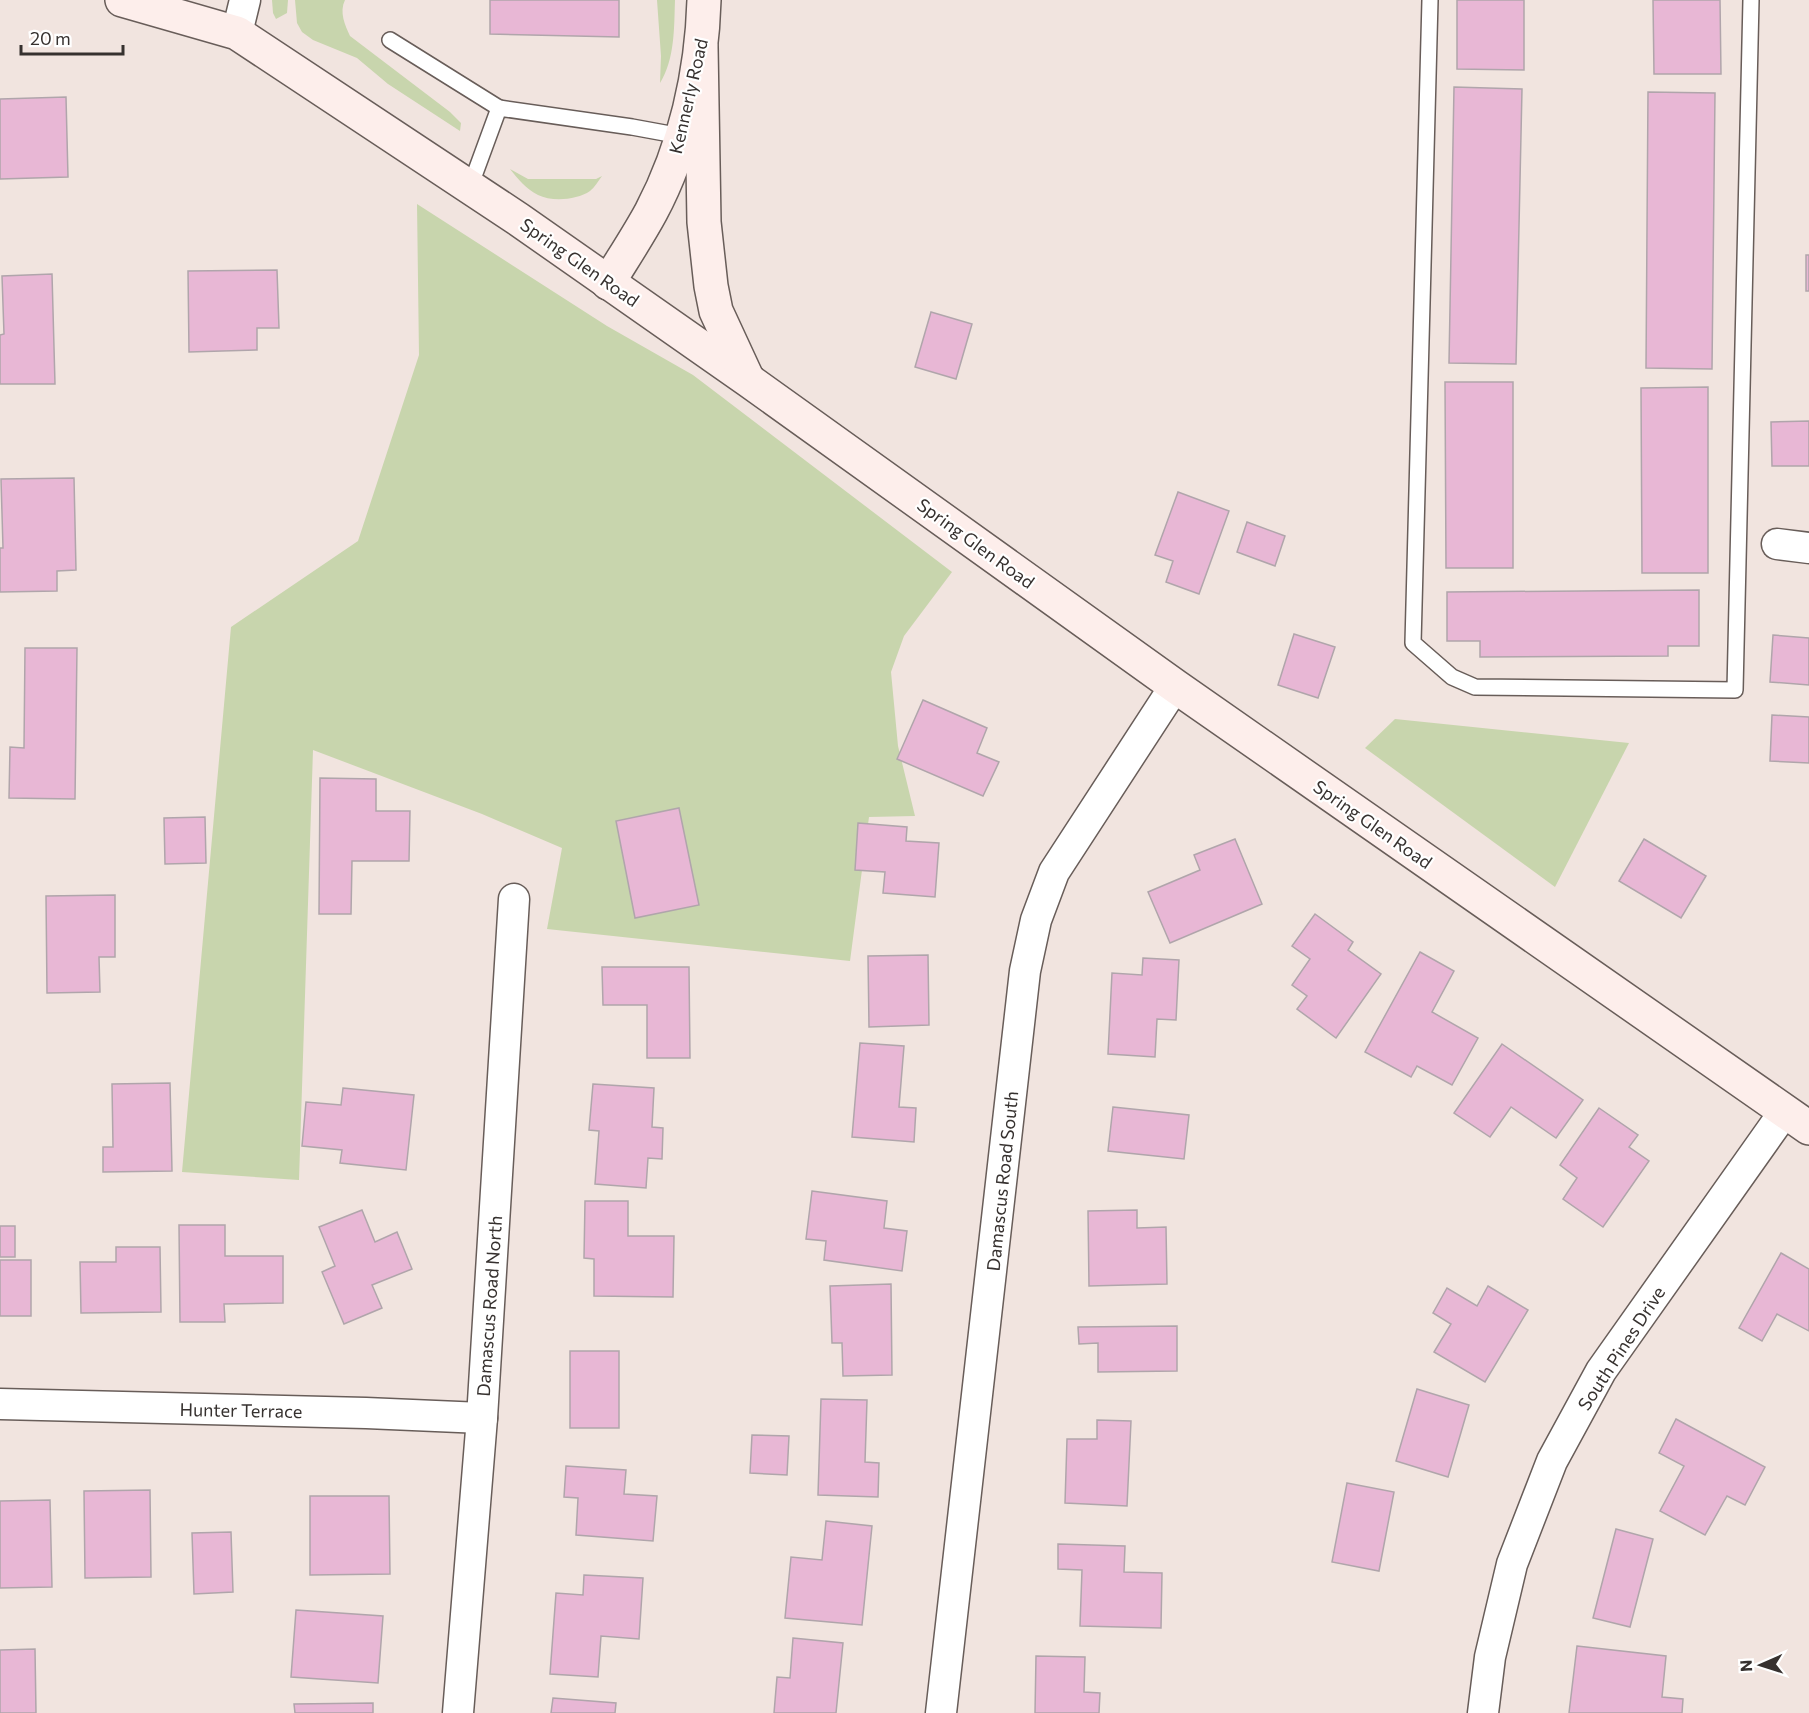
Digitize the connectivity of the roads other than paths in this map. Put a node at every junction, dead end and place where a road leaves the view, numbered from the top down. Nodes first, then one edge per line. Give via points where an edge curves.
1 (122, 0) edge
2 (245, 0) edge
3 (704, 0) edge
4 (1430, 0) edge
5 (1751, 0) edge
6 (237, 33) junction
7 (390, 40) dead end
8 (701, 47) junction
9 (499, 108) junction
10 (681, 136) junction
11 (470, 187) junction
12 (608, 283) junction
13 (748, 380) junction
14 (1777, 544) dead end
15 (1809, 548) edge
16 (1175, 686) junction
17 (514, 899) dead end
18 (1797, 1120) edge
19 (0, 1404) edge
20 (482, 1418) junction
21 (458, 1713) edge
22 (941, 1713) edge
23 (1483, 1713) edge

1 - 6 street, Spring Glen Road
2 - 6 street
3 - 8 street, Kennerly Road
4 - 5 lane via 1413,643 1452,677 1475,687 1723,690 1735,690
6 - 11 street, Spring Glen Road
7 - 9 lane
8 - 10 street, Kennerly Road
8 - 13 street via 704,222 709,276 716,311
9 - 10 lane
9 - 11 lane
10 - 12 street, Kennerly Road via 672,167 651,212
11 - 12 street, Spring Glen Road
12 - 13 street, Spring Glen Road
13 - 16 street, Spring Glen Road
14 - 15 street
16 - 18 street, Spring Glen Road
16 - 22 street, Damascus Road South via 1054,872 1036,920 1025,971
17 - 20 street, Damascus Road North
18 - 23 street, South Pines Drive via 1601,1371 1552,1461 1512,1564 1490,1657
19 - 20 street, Hunter Terrace
20 - 21 street, Damascus Road North

